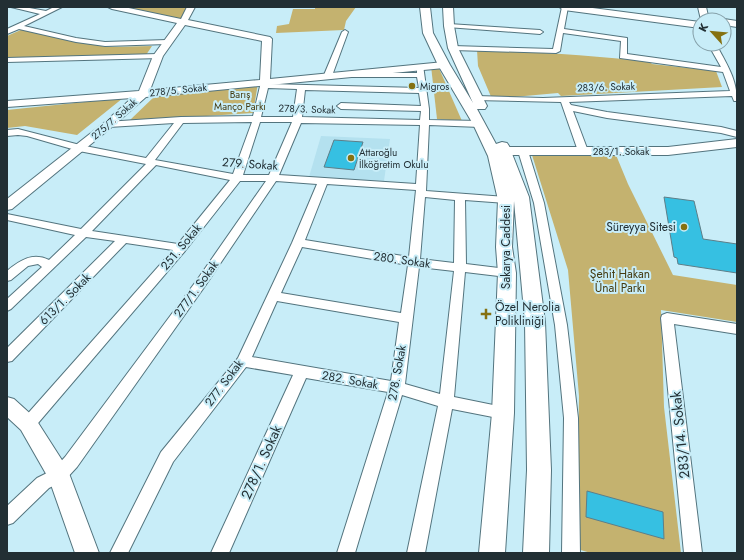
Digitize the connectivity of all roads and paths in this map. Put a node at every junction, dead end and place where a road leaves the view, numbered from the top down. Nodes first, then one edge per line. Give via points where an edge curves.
1 (14, 7) edge
2 (59, 7) edge
3 (112, 7) edge
4 (191, 7) edge
5 (425, 7) edge
6 (448, 7) edge
7 (565, 7) edge
8 (614, 7) edge
9 (47, 13) junction
10 (692, 18) edge
11 (184, 22) junction
12 (692, 25) edge
13 (449, 26) junction
14 (19, 27) junction
15 (562, 31) junction
16 (7, 32) edge
17 (345, 32) dead end
18 (540, 32) dead end
19 (167, 42) junction
20 (453, 48) junction
21 (716, 52) edge
22 (158, 56) junction
23 (7, 60) edge
24 (444, 65) junction
25 (726, 70) junction
26 (420, 71) junction
27 (328, 76) junction
28 (265, 84) junction
29 (301, 88) junction
30 (343, 89) junction
31 (423, 91) junction
32 (143, 94) junction
33 (736, 95) edge
34 (477, 98) junction
35 (566, 103) junction
36 (7, 104) edge
37 (341, 106) junction
38 (425, 109) junction
39 (256, 119) junction
40 (181, 120) junction
41 (297, 120) junction
42 (339, 121) junction
43 (425, 123) junction
44 (109, 124) junction
45 (480, 124) junction
46 (7, 133) edge
47 (737, 134) edge
48 (737, 144) edge
49 (79, 148) junction
50 (504, 151) junction
51 (523, 151) junction
52 (583, 151) junction
53 (150, 162) junction
54 (237, 178) junction
55 (273, 178) junction
56 (324, 182) junction
57 (420, 190) junction
58 (460, 197) junction
59 (506, 200) junction
60 (7, 206) edge
61 (7, 217) edge
62 (83, 233) junction
63 (123, 240) junction
64 (298, 243) junction
65 (181, 248) junction
66 (414, 262) junction
67 (50, 266) junction
68 (460, 267) junction
69 (507, 273) junction
70 (7, 277) edge
71 (273, 296) junction
72 (7, 306) edge
73 (405, 318) junction
74 (737, 329) edge
75 (7, 357) edge
76 (243, 361) junction
77 (302, 371) junction
78 (397, 388) junction
79 (446, 402) junction
80 (7, 405) edge
81 (503, 413) junction
82 (28, 424) junction
83 (59, 475) junction
84 (7, 517) edge
85 (540, 552) edge
86 (87, 553) edge
87 (119, 553) edge
88 (220, 553) edge
89 (346, 553) edge
90 (416, 553) edge
91 (492, 553) edge
92 (571, 553) edge
93 (693, 553) edge

1 - 9 street
2 - 9 street
3 - 11 street
4 - 11 street, 275/7. Sokak
5 - 24 main road, Sakarya Caddesi via 428,33
6 - 13 main road, Sakarya Caddesi
7 - 12 main road
7 - 15 street
8 - 10 main road
9 - 14 street
11 - 19 street, 275/7. Sokak
11 - 28 street, 251. Sokak via 267,39
13 - 18 street
13 - 20 main road, Sakarya Caddesi
14 - 16 street
14 - 19 street via 105,44
15 - 20 street via 556,51
15 - 25 street via 625,39 623,56
17 - 27 street
19 - 22 street, 275/7. Sokak
20 - 34 main road, Sakarya Caddesi
21 - 25 street
22 - 23 street
22 - 32 street, 275/7. Sokak
24 - 26 street, 278/5. Sokak
24 - 45 main road, Sakarya Caddesi
25 - 33 street
26 - 27 street, 278/5. Sokak
26 - 31 street, 278. Sokak
27 - 28 street, 278/5. Sokak
28 - 29 street, 278/5. Sokak
28 - 32 street, 278/5. Sokak
28 - 39 street, 251. Sokak
29 - 30 street, 278/5. Sokak
29 - 41 street, 277/1. Sokak
30 - 31 street, 278/5. Sokak
30 - 37 street
31 - 38 street, 278. Sokak
32 - 36 street, 278/5. Sokak
32 - 44 street, 275/7. Sokak
33 - 35 street, 283/6. Sokak
34 - 35 street, 283/6. Sokak
34 - 50 main road, Sakarya Caddesi
35 - 47 street via 607,115
35 - 52 street
37 - 38 street
37 - 42 street
38 - 43 street, 278. Sokak
39 - 40 street, 278/3. Sokak
39 - 41 street, 278/3. Sokak
39 - 54 street, 251. Sokak via 256,126
40 - 44 street, 278/3. Sokak
40 - 53 street
41 - 42 street, 278/3. Sokak
41 - 55 street, 277/1. Sokak
42 - 43 street, 278/3. Sokak
43 - 45 street, 278/3. Sokak
43 - 57 street, 278. Sokak
44 - 49 street, 275/7. Sokak
45 - 59 main road, Sakarya Caddesi via 495,156
46 - 49 street, 279. Sokak via 28,134
48 - 52 street, 283/1. Sokak via 668,151
49 - 53 street, 279. Sokak
49 - 60 street, 275/7. Sokak
50 - 51 street, 283/1. Sokak
50 - 85 main road, Sakarya Caddesi via 521,197 535,322
51 - 52 street, 283/1. Sokak
51 - 92 street via 540,203 561,325 571,418
53 - 54 street, 279. Sokak
53 - 62 street
54 - 55 street, 279. Sokak
54 - 65 street, 251. Sokak
55 - 56 street, 279. Sokak
55 - 83 street, 277/1. Sokak via 196,289
56 - 57 street, 279. Sokak
56 - 64 street, 277. Sokak
57 - 58 street, 279. Sokak
57 - 66 street, 278. Sokak
58 - 59 street, 279. Sokak
58 - 68 street
59 - 69 main road, Sakarya Caddesi via 504,247
61 - 62 street
62 - 63 street
62 - 67 street
63 - 65 street
63 - 75 street, 613/1. Sokak
64 - 66 street, 280. Sokak
64 - 71 street, 277. Sokak
65 - 82 street, 251. Sokak
66 - 68 street, 280. Sokak
66 - 73 street, 278. Sokak
67 - 70 street via 39,260 24,263
67 - 72 street
68 - 69 street, 280. Sokak
68 - 79 street
69 - 81 main road, Sakarya Caddesi
71 - 73 street
71 - 76 street, 277. Sokak
73 - 78 street, 278. Sokak
74 - 93 street, 283/14. Sokak via 667,318
76 - 77 street, 282. Sokak
76 - 87 street, 277. Sokak via 167,457
77 - 78 street, 282. Sokak
77 - 88 street, 278/1. Sokak
78 - 79 street, 282. Sokak
78 - 89 street, 278. Sokak
79 - 81 street, 282. Sokak
79 - 90 street
80 - 82 street
81 - 91 main road, Sakarya Caddesi
82 - 83 street
83 - 84 street via 43,482
83 - 86 street via 74,523

